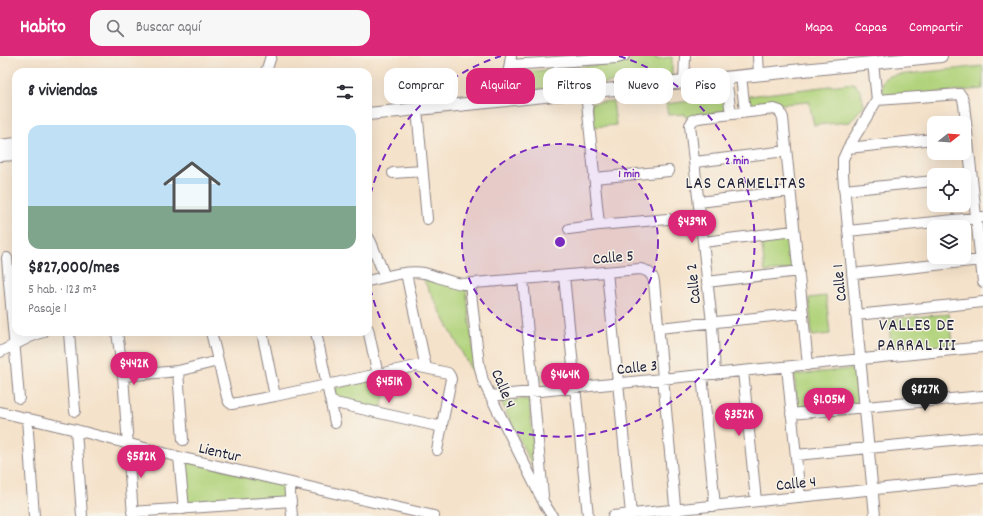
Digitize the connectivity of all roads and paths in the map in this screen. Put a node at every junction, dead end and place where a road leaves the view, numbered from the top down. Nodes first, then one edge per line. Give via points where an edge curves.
1 (271, 56) edge
2 (624, 56) edge
3 (685, 56) edge
4 (758, 56) edge
5 (941, 56) edge
6 (511, 61) edge
7 (873, 63) junction
8 (267, 68) edge
9 (685, 68) edge
10 (759, 74) junction
11 (741, 76) junction
12 (730, 77) edge
13 (681, 82) edge
14 (606, 90) edge
15 (877, 100) junction
16 (466, 104) edge
17 (587, 104) edge
18 (730, 104) edge
19 (417, 109) junction
20 (745, 112) junction
21 (372, 114) edge
22 (731, 114) junction
23 (965, 116) edge
24 (927, 140) edge
25 (12, 144) edge
26 (0, 146) edge
27 (848, 148) junction
28 (786, 151) junction
29 (12, 154) edge
30 (0, 155) edge
31 (695, 162) junction
32 (422, 170) junction
33 (669, 171) dead end
34 (393, 173) dead end
35 (594, 178) junction
36 (927, 182) edge
37 (971, 188) edge
38 (844, 190) junction
39 (790, 191) junction
40 (699, 202) junction
41 (980, 217) edge
42 (668, 219) dead end
43 (427, 220) dead end
44 (599, 225) junction
45 (569, 229) dead end
46 (794, 231) junction
47 (848, 231) junction
48 (372, 242) edge
49 (703, 242) junction
50 (7, 258) dead end
51 (981, 260) junction
52 (798, 271) junction
53 (607, 272) junction
54 (406, 273) junction
55 (852, 274) junction
56 (564, 276) junction
57 (385, 277) junction
58 (372, 279) edge
59 (523, 279) junction
60 (707, 282) junction
61 (983, 282) edge
62 (470, 284) junction
63 (983, 302) edge
64 (803, 313) junction
65 (856, 315) junction
66 (12, 320) edge
67 (712, 323) junction
68 (659, 328) junction
69 (13, 336) edge
70 (34, 336) edge
71 (68, 336) edge
72 (118, 336) edge
73 (212, 336) edge
74 (263, 336) edge
75 (317, 336) edge
76 (370, 336) edge
77 (14, 345) junction
78 (983, 347) edge
79 (0, 352) edge
80 (860, 359) junction
81 (218, 362) junction
82 (808, 364) junction
83 (787, 367) junction
84 (426, 368) junction
85 (178, 371) junction
86 (743, 371) junction
87 (378, 374) junction
88 (715, 374) junction
89 (702, 375) junction
90 (123, 376) junction
91 (664, 379) junction
92 (618, 383) junction
93 (327, 384) junction
94 (576, 387) junction
95 (534, 392) junction
96 (275, 396) junction
97 (490, 396) junction
98 (983, 396) edge
99 (19, 398) dead end
100 (331, 402) junction
101 (864, 407) junction
102 (75, 411) dead end
103 (0, 412) edge
104 (792, 414) junction
105 (27, 418) junction
106 (335, 423) dead end
107 (442, 427) junction
108 (76, 430) junction
109 (983, 437) edge
110 (183, 440) dead end
111 (128, 443) junction
112 (868, 448) junction
113 (437, 450) dead end
114 (796, 455) junction
115 (179, 456) junction
116 (983, 478) edge
117 (289, 483) junction
118 (873, 490) junction
119 (800, 497) junction
120 (291, 501) junction
121 (756, 502) junction
122 (544, 503) junction
123 (715, 506) junction
124 (184, 508) junction
125 (676, 513) edge
126 (133, 514) edge
127 (631, 514) junction
128 (872, 514) edge
129 (34, 516) edge
130 (82, 516) edge
131 (292, 516) edge
132 (430, 516) edge
133 (552, 516) edge
134 (588, 516) edge
135 (613, 516) edge

1 - 8 street
2 - 6 street
3 - 9 street
4 - 10 street
5 - 7 street
7 - 10 street
7 - 15 street
10 - 11 street
11 - 12 street
11 - 20 street
13 - 14 street
15 - 23 street via 960,94
15 - 27 street, Calle 1
16 - 19 street
17 - 35 street
18 - 22 street
19 - 21 street
19 - 32 street
20 - 22 street
20 - 28 street via 774,109 780,111
22 - 31 street, Calle 2 via 693,120 690,126
24 - 27 street
25 - 26 street
27 - 38 street, Calle 1 via 844,159
28 - 31 street
28 - 39 street
29 - 30 street
31 - 40 street, Calle 2
32 - 34 street
32 - 43 street
33 - 35 street
35 - 44 street
36 - 38 street
37 - 41 street
38 - 47 street, Calle 1
39 - 40 street
39 - 46 street
40 - 49 street, Calle 2
41 - 47 street
41 - 51 street
42 - 44 street
44 - 45 street
46 - 49 street
46 - 52 street
47 - 55 street, Calle 1
48 - 57 street
49 - 60 street, Calle 2
50 - 66 street
51 - 55 street
51 - 61 street
52 - 60 street
52 - 64 street
53 - 56 street, Calle 5
53 - 68 street, Calle 5 via 640,269 650,273 654,279
53 - 92 street
54 - 57 street
54 - 62 street, Calle 5 via 424,273 449,282
54 - 84 street
55 - 65 street, Calle 1
56 - 59 street, Calle 5
56 - 94 street
57 - 58 street
59 - 62 street, Calle 5
59 - 95 street
60 - 67 street, Calle 2
62 - 97 street, Calle 4 via 481,372
63 - 65 street
64 - 67 street
64 - 82 street
65 - 80 street, Calle 1
67 - 68 street
67 - 88 street, Calle 2
68 - 91 street, Calle 5
69 - 77 street
70 - 77 street
71 - 102 street
72 - 90 street
73 - 81 street
74 - 96 street
75 - 93 street
76 - 87 street
77 - 79 street
77 - 99 street
78 - 80 street, Calle 3
80 - 82 street, Calle 3
80 - 101 street, Calle 1
81 - 85 street
81 - 96 street via 230,402 235,404
82 - 83 street, Calle 3
83 - 86 street, Calle 3
83 - 104 street
84 - 87 street via 416,366
84 - 107 street via 448,373 450,376
85 - 90 street
85 - 110 street
86 - 88 street, Calle 3
86 - 121 street
87 - 93 street
88 - 89 street, Calle 3
89 - 91 street, Calle 3
89 - 123 street
90 - 111 street
91 - 92 street, Calle 3
91 - 125 street, Calle 5
92 - 94 street, Calle 3
92 - 127 street
93 - 96 street
93 - 100 street
94 - 95 street, Calle 3
94 - 134 street
95 - 97 street, Calle 3
95 - 122 street
97 - 122 street, Calle 4
98 - 101 street
100 - 106 street
100 - 107 street
101 - 104 street
101 - 112 street, Calle 1
103 - 105 street, Lientur
104 - 114 street
105 - 108 street, Lientur
105 - 129 street
107 - 113 street
108 - 111 street, Lientur
108 - 130 street
109 - 112 street
111 - 115 street, Lientur
111 - 126 street
112 - 114 street
112 - 118 street, Calle 1
114 - 119 street
115 - 117 street, Lientur
115 - 124 street
116 - 118 street, Calle 4
117 - 120 street
117 - 132 street, Lientur
118 - 119 street, Calle 4
118 - 128 street, Calle 1
119 - 121 street, Calle 4
120 - 124 street
120 - 131 street
121 - 123 street, Calle 4
122 - 133 street, Calle 4
123 - 125 street, Calle 4
124 - 126 street
125 - 127 street, Calle 4
127 - 135 street, Calle 4

